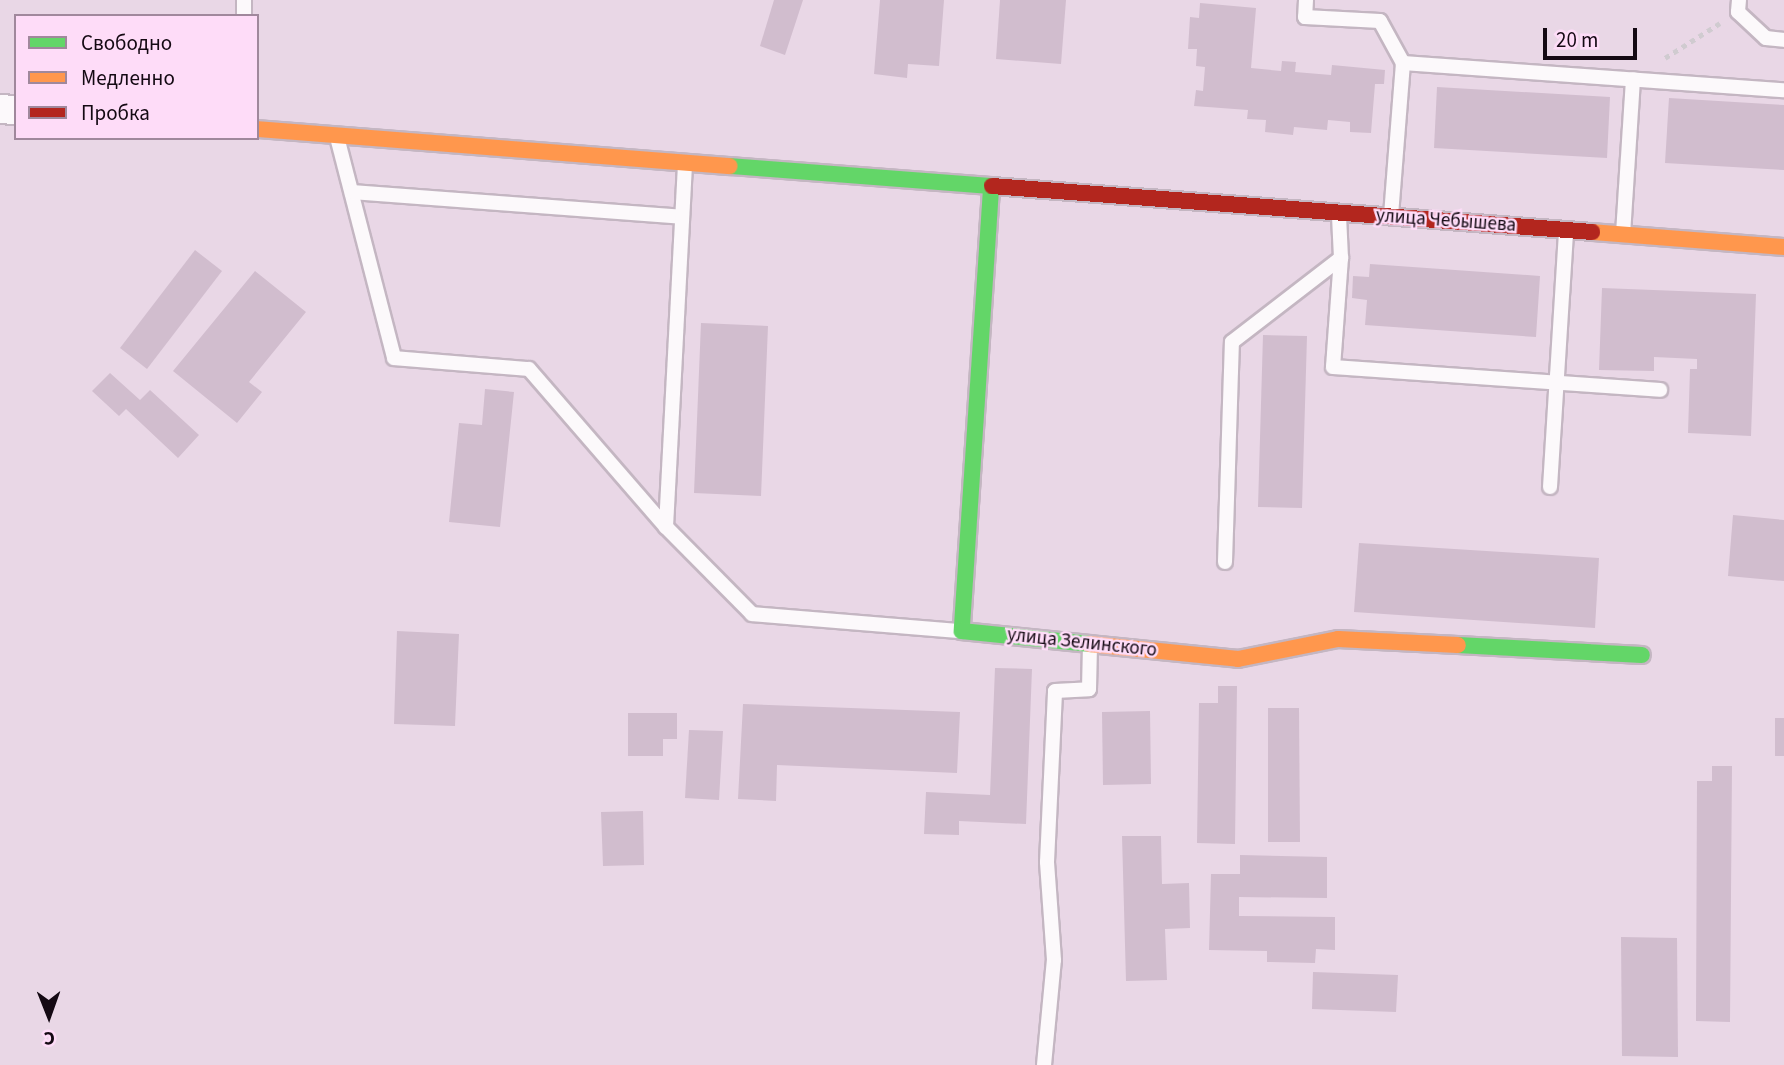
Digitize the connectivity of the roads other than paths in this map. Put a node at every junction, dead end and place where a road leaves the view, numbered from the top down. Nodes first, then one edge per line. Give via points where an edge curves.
1 (1306, 0) edge
2 (1739, 6) edge
3 (1784, 40) edge
4 (1404, 63) junction
5 (1633, 79) junction
6 (1784, 90) edge
7 (259, 129) edge
8 (336, 135) junction
9 (685, 162) junction
10 (991, 189) junction
11 (352, 192) junction
12 (1339, 214) junction
13 (681, 217) junction
14 (1391, 218) junction
15 (1566, 230) junction
16 (1623, 235) junction
17 (1784, 247) edge
18 (1341, 258) junction
19 (1556, 382) junction
20 (1660, 390) dead end
21 (1550, 487) dead end
22 (666, 527) junction
23 (1225, 562) dead end
24 (962, 631) junction
25 (1090, 644) junction
26 (1642, 655) dead end
27 (1044, 1065) edge

1 - 4 lane via 1305,17 1380,20
2 - 3 lane via 1766,38
4 - 5 lane
4 - 14 lane
5 - 6 lane
5 - 16 lane
7 - 8 street, улица Чебышева
8 - 9 street, улица Чебышева
8 - 11 lane
9 - 10 street, улица Чебышева
9 - 13 lane
10 - 12 street, улица Чебышева
10 - 24 street
11 - 13 lane
11 - 22 lane via 394,358 529,369
12 - 14 street, улица Чебышева
12 - 18 lane
13 - 22 lane
14 - 15 street, улица Чебышева
15 - 16 street, улица Чебышева
15 - 19 lane
16 - 17 street, улица Чебышева
18 - 19 lane via 1333,368
18 - 23 lane via 1232,342
19 - 20 lane
19 - 21 lane
22 - 24 lane via 752,614
24 - 25 street, улица Зелинского
25 - 26 street, улица Зелинского via 1238,659 1338,639
25 - 27 lane via 1089,689 1055,691 1048,862 1054,960

